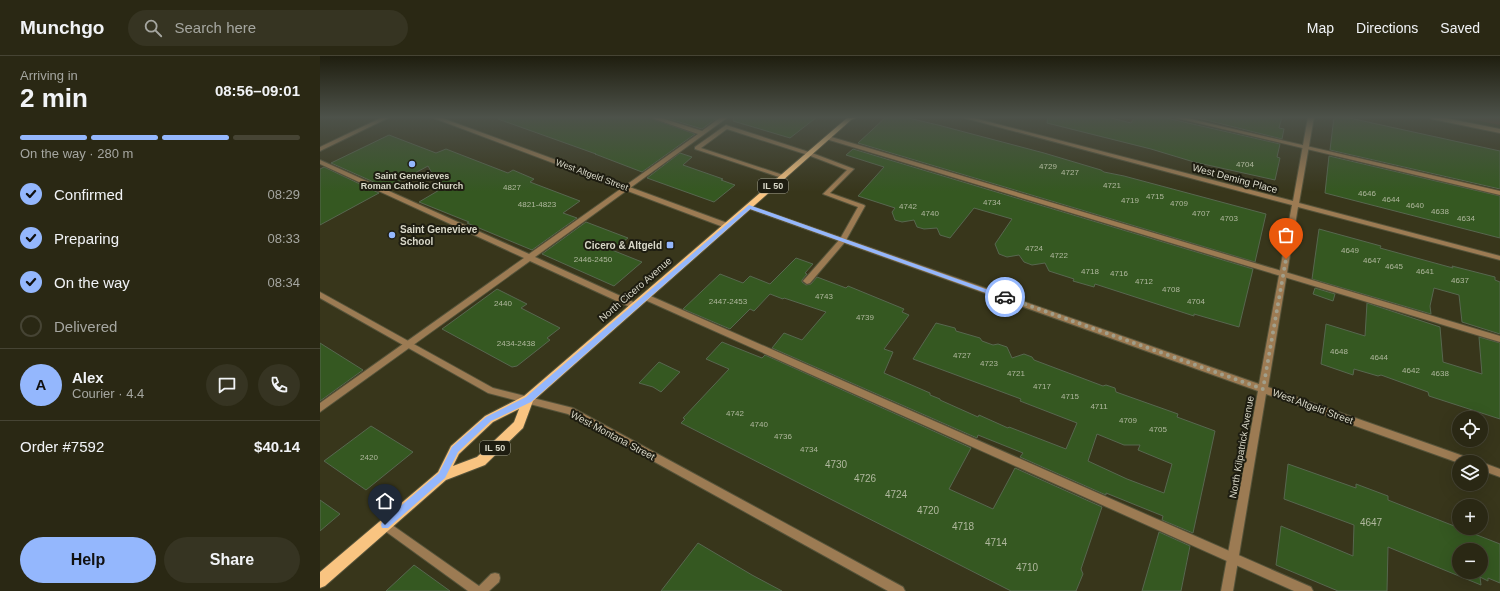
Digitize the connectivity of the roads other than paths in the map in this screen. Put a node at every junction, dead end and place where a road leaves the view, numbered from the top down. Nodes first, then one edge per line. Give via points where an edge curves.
1 (335, 142) edge
2 (502, 142) edge
3 (690, 142) edge
4 (705, 142) edge
5 (773, 142) edge
6 (824, 142) edge
7 (841, 142) edge
8 (1059, 142) edge
9 (1281, 142) edge
10 (1307, 142) edge
11 (1306, 148) junction
12 (320, 149) edge
13 (810, 154) junction
14 (320, 162) edge
15 (784, 177) junction
16 (626, 188) junction
17 (1500, 194) edge
18 (1295, 204) junction
19 (749, 207) junction
20 (728, 226) junction
21 (843, 240) junction
22 (530, 257) junction
23 (1500, 258) edge
24 (1283, 274) junction
25 (807, 280) dead end
26 (320, 295) edge
27 (646, 297) junction
28 (635, 306) junction
29 (1500, 339) edge
30 (408, 344) junction
31 (1263, 389) junction
32 (528, 400) junction
33 (320, 408) edge
34 (1452, 456) edge
35 (1488, 469) edge
36 (1500, 473) edge
37 (442, 476) junction
38 (385, 525) junction
39 (1232, 558) junction
40 (495, 578) dead end
41 (320, 582) edge
42 (477, 591) edge
43 (481, 591) edge
44 (899, 591) edge
45 (1227, 591) edge
46 (1307, 591) edge

1 - 12 street
2 - 16 street, West Altgeld Street
3 - 16 street
4 - 15 street via 697,148
5 - 13 street
6 - 13 main road, North Cicero Avenue / IL 50
7 - 24 street
8 - 18 street, West Deming Place
9 - 11 street
10 - 11 street, North Kilpatrick Avenue
11 - 17 street
11 - 18 street, North Kilpatrick Avenue
13 - 15 main road, North Cicero Avenue / IL 50
13 - 21 street via 851,169 826,194 862,206
14 - 22 street
15 - 19 main road, North Cicero Avenue / IL 50
16 - 20 street, West Altgeld Street
16 - 22 street
18 - 23 street, West Deming Place
18 - 24 street, North Kilpatrick Avenue
19 - 20 main road, North Cicero Avenue / IL 50
19 - 21 street, West Altgeld Street
20 - 27 main road, North Cicero Avenue / IL 50
21 - 25 street
21 - 31 street, West Altgeld Street
22 - 28 street
22 - 30 street
24 - 29 street
24 - 31 street, North Kilpatrick Avenue
26 - 30 street, West Montana Street
27 - 28 main road, North Cicero Avenue / IL 50
27 - 39 street
28 - 32 main road, North Cicero Avenue / IL 50
30 - 32 street, West Montana Street via 491,391
30 - 33 street
31 - 34 street, West Altgeld Street
31 - 39 street, North Kilpatrick Avenue
32 - 37 main road, North Cicero Avenue / IL 50 via 489,419 455,450
32 - 37 main road, North Cicero Avenue / IL 50 via 519,425 481,461
32 - 44 street, West Montana Street via 570,411
35 - 36 street
37 - 38 main road, North Cicero Avenue / IL 50
38 - 41 main road, North Cicero Avenue / IL 50
38 - 42 street
39 - 45 street, North Kilpatrick Avenue
39 - 46 street
40 - 43 street

